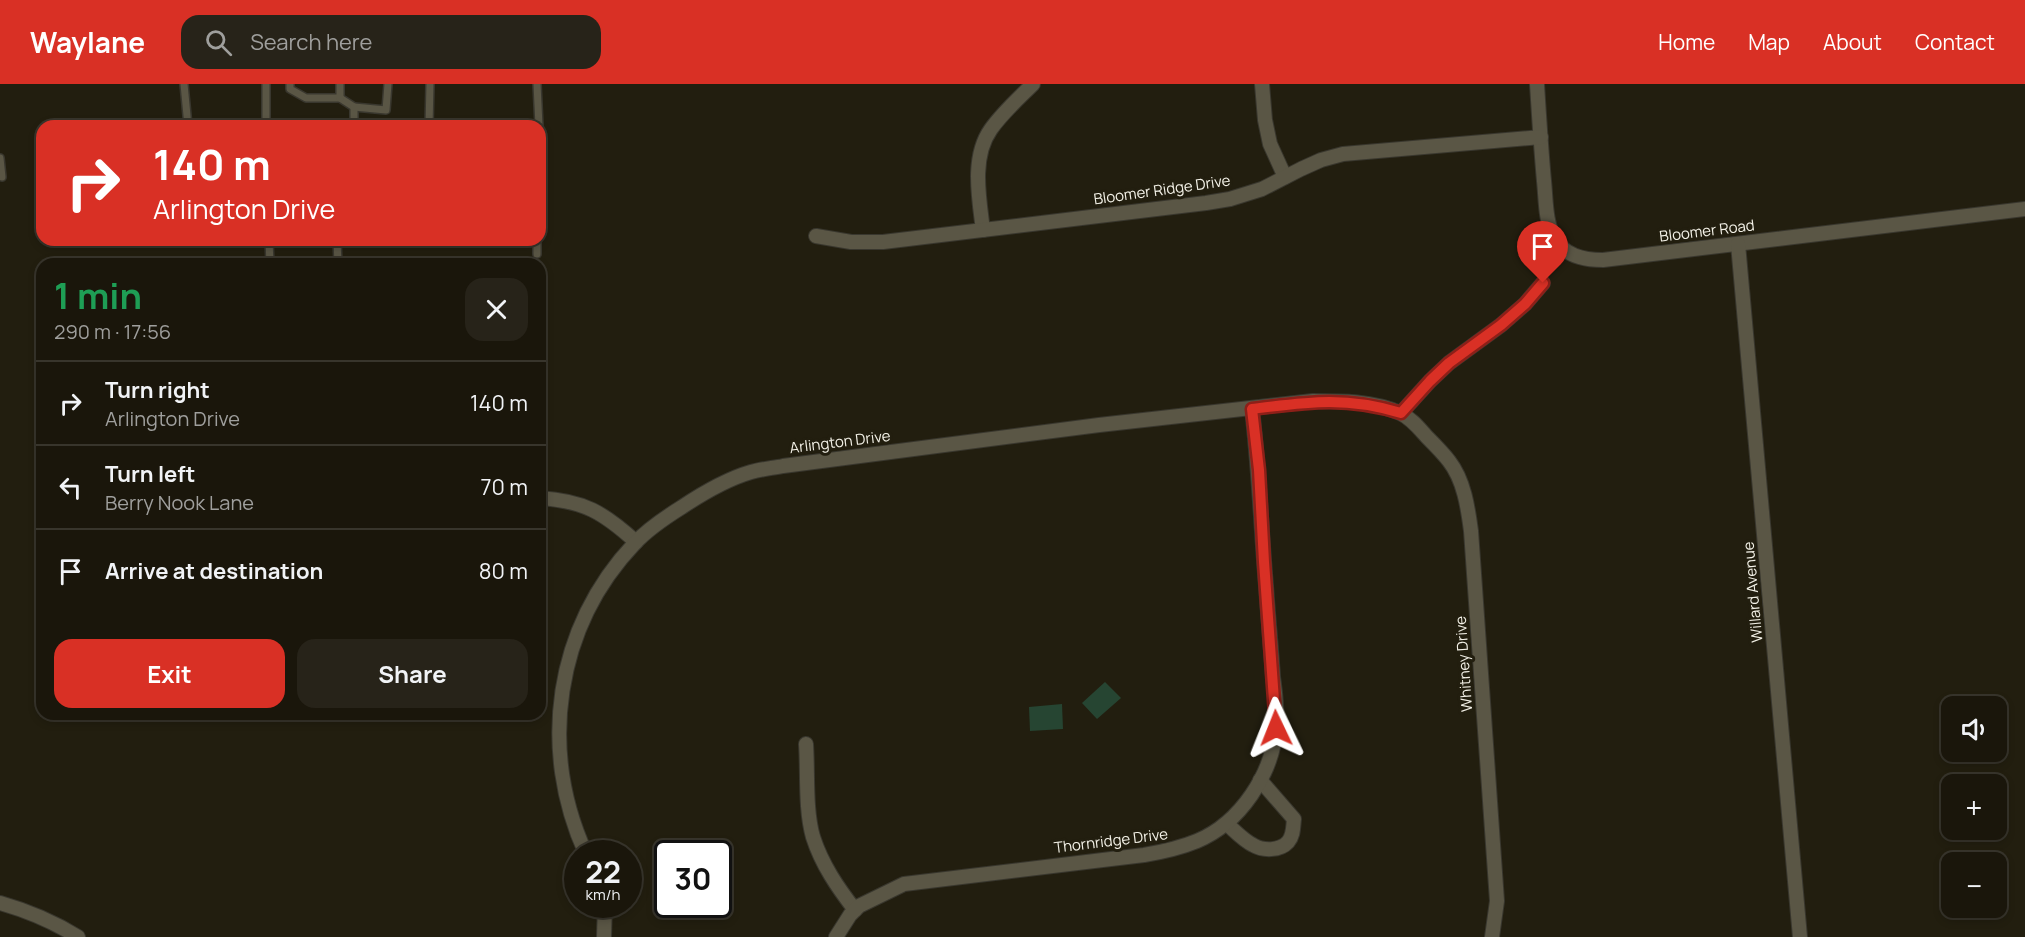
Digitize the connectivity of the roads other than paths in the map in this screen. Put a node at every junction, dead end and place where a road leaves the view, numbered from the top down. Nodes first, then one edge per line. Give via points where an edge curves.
1 (184, 84) edge
2 (266, 84) edge
3 (290, 84) edge
4 (340, 84) edge
5 (388, 84) edge
6 (430, 84) edge
7 (537, 84) edge
8 (1033, 84) edge
9 (1262, 84) edge
10 (1537, 84) edge
11 (340, 98) junction
12 (354, 107) junction
13 (187, 120) edge
14 (266, 120) edge
15 (354, 120) edge
16 (429, 120) edge
17 (539, 120) edge
18 (1541, 137) junction
19 (0, 158) edge
20 (2, 177) dead end
21 (1285, 177) junction
22 (2025, 209) edge
23 (983, 230) junction
24 (816, 236) dead end
25 (1738, 244) junction
26 (537, 246) edge
27 (537, 254) dead end
28 (1543, 283) dead end
29 (1252, 409) junction
30 (1401, 413) junction
31 (546, 498) edge
32 (636, 542) junction
33 (806, 744) dead end
34 (1260, 780) junction
35 (1227, 824) junction
36 (580, 840) edge
37 (0, 903) edge
38 (855, 910) junction
39 (605, 918) edge
40 (78, 937) edge
41 (604, 937) edge
42 (836, 937) edge
43 (1492, 937) edge
44 (1800, 937) edge

1 - 13 lane
2 - 14 lane
3 - 11 lane via 290,89 306,98
4 - 11 lane
5 - 12 lane via 386,110
6 - 16 lane
7 - 17 lane
8 - 23 street via 990,130 982,148 978,181
9 - 21 street via 1270,144
10 - 18 street, Bloomer Road
11 - 12 lane
12 - 15 lane
18 - 21 street, Bloomer Ridge Drive via 1361,151 1321,160
18 - 25 street, Bloomer Road via 1551,232 1556,242 1573,255 1603,260
19 - 20 lane
21 - 23 street, Bloomer Ridge Drive via 1230,199
22 - 25 street, Bloomer Road
23 - 24 street, Bloomer Ridge Drive via 883,242
25 - 44 street, Willard Avenue
26 - 27 lane
28 - 30 street via 1501,325 1449,363
29 - 30 street, Arlington Drive via 1338,401
29 - 32 street, Arlington Drive via 1099,425 751,472 696,498
29 - 34 street, Thornridge Drive via 1276,707 1276,728
30 - 43 street, Whitney Drive via 1451,463 1468,505 1497,901
31 - 32 street via 594,510
32 - 36 street, Arlington Drive via 609,574 586,616 571,650 562,693 558,743 562,777
33 - 38 street via 813,837 832,878
34 - 35 street, Thornridge Drive
34 - 35 street via 1294,819 1288,842 1268,850 1255,847
35 - 38 street, Thornridge Drive via 1199,841 1164,851 904,884
37 - 40 street via 56,923
38 - 42 street, Thornridge Drive
39 - 41 street

